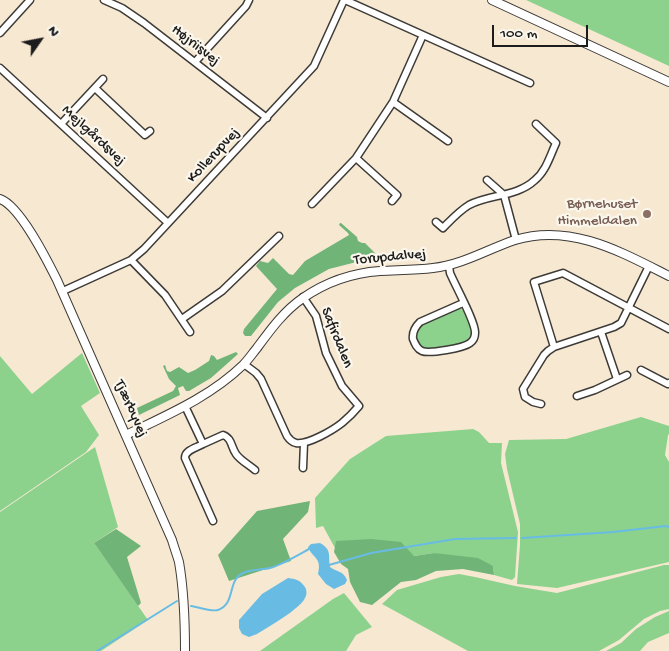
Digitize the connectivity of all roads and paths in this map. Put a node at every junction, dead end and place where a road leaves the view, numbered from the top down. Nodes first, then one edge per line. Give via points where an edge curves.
1 (30, 0) edge
2 (104, 0) edge
3 (249, 0) edge
4 (345, 0) edge
5 (492, 0) edge
6 (0, 33) edge
7 (423, 35) junction
8 (195, 62) junction
9 (0, 68) edge
10 (103, 79) dead end
11 (530, 82) dead end
12 (669, 82) edge
13 (95, 88) junction
14 (393, 102) junction
15 (267, 118) junction
16 (61, 124) junction
17 (536, 124) dead end
18 (150, 131) dead end
19 (448, 141) dead end
20 (356, 158) junction
21 (487, 180) dead end
22 (504, 195) junction
23 (0, 199) edge
24 (392, 200) dead end
25 (312, 204) dead end
26 (436, 222) dead end
27 (168, 223) junction
28 (279, 236) dead end
29 (516, 240) junction
30 (131, 260) junction
31 (449, 266) junction
32 (649, 266) junction
33 (669, 276) edge
34 (63, 291) junction
35 (303, 298) junction
36 (463, 303) junction
37 (629, 308) junction
38 (182, 319) junction
39 (669, 329) edge
40 (190, 332) dead end
41 (601, 332) junction
42 (554, 347) junction
43 (244, 364) junction
44 (641, 370) dead end
45 (627, 375) dead end
46 (617, 379) junction
47 (669, 382) edge
48 (576, 396) dead end
49 (541, 404) dead end
50 (185, 406) junction
51 (126, 435) junction
52 (304, 443) junction
53 (203, 444) junction
54 (303, 468) dead end
55 (255, 470) dead end
56 (213, 522) dead end
57 (185, 651) edge

1 - 6 street
2 - 8 street, Højriisvej via 122,8
3 - 8 street
4 - 7 street
4 - 15 street, Kollerupvej via 314,66
5 - 12 street
7 - 11 street
7 - 14 street
8 - 15 street, Højriisvej
9 - 16 street, Mejlgårdsvej
10 - 13 street
13 - 16 street
13 - 18 street via 145,135
14 - 19 street
14 - 20 street
15 - 27 street, Kollerupvej
16 - 27 street, Mejlgårdsvej
17 - 22 street via 556,143 536,180
20 - 24 street via 398,195
20 - 25 street
21 - 22 street
22 - 26 street via 469,205 443,228
22 - 29 street
23 - 34 street, Tjærbyvej via 17,212
27 - 30 street, Kollerupvej
28 - 38 street via 222,291
29 - 31 street, Torupdalvej
29 - 32 street, Torupdalvej via 575,237 608,246
30 - 34 street, Kollerupvej
30 - 38 street via 165,295
31 - 35 street, Torupdalvej via 349,276 318,288
31 - 36 street
32 - 33 street, Torupdalvej
32 - 37 street
34 - 51 street, Tjærbyvej
35 - 43 street, Torupdalvej via 280,318
35 - 52 street, Safirdalen via 316,316 326,353 342,386 359,406 342,423
36 - 36 street via 420,322 413,335 417,347 432,352 470,343 476,332
37 - 39 street
37 - 41 street via 621,323
37 - 42 street via 563,273 534,282
38 - 40 street
41 - 42 street
41 - 46 street
42 - 49 street via 544,355 523,389 525,397
43 - 50 street, Torupdalvej via 228,379
43 - 52 street via 261,379 286,436 291,441
44 - 47 street
45 - 46 street
46 - 48 street
50 - 51 street, Torupdalvej
50 - 53 street
51 - 57 street, Tjærbyvej via 178,561
52 - 54 street
53 - 55 street via 226,436 236,455
53 - 56 street via 187,452 185,458

